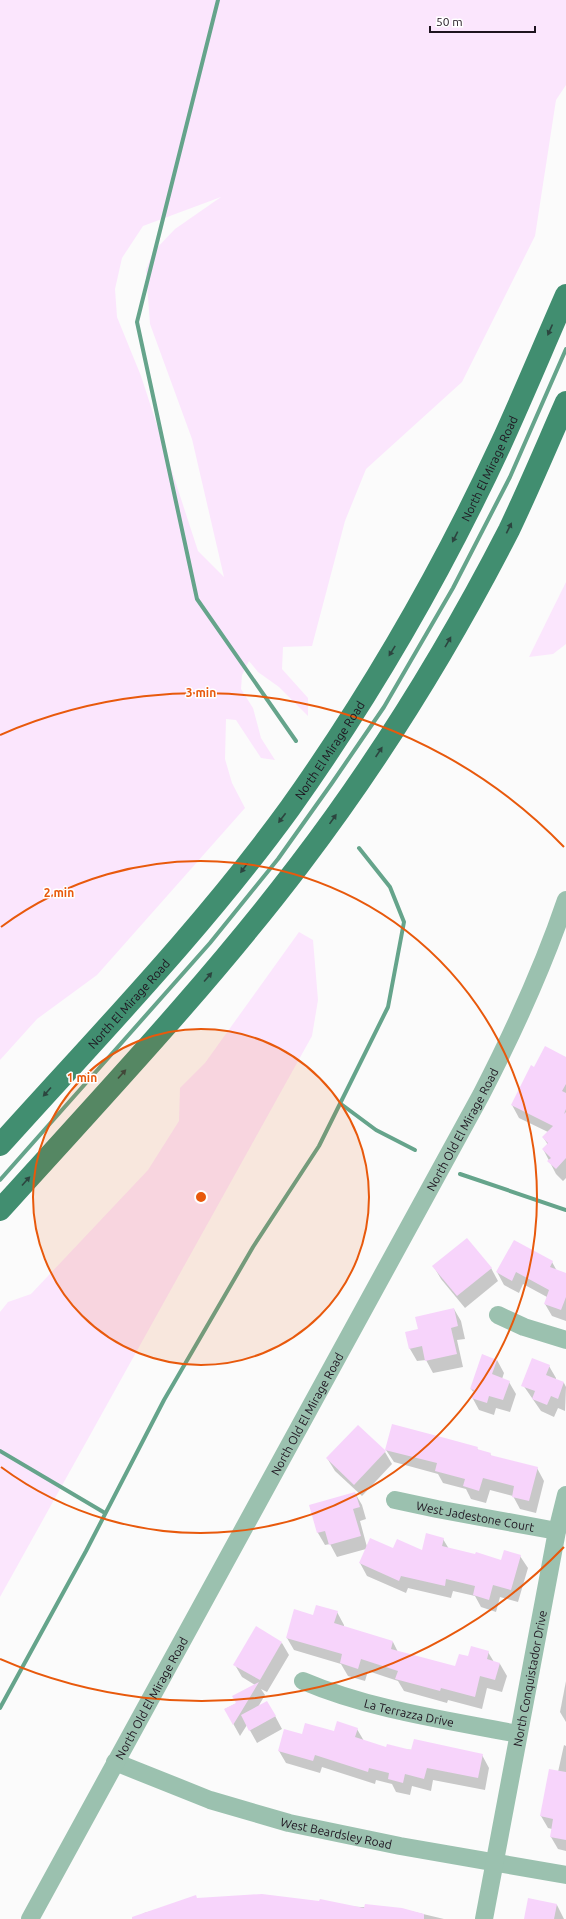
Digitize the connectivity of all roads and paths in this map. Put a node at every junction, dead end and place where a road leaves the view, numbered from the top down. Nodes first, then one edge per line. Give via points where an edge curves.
1 (566, 295) edge
2 (566, 402) edge
3 (566, 900) edge
4 (0, 1145) edge
5 (0, 1210) edge
6 (498, 1315) dead end
7 (566, 1340) edge
8 (566, 1495) edge
9 (395, 1500) dead end
10 (557, 1531) junction
11 (303, 1681) dead end
12 (518, 1734) junction
13 (115, 1762) junction
14 (494, 1863) junction
15 (566, 1875) edge
16 (30, 1919) edge
17 (484, 1919) edge

1 -> 4 main road, North El Mirage Road via 501,444 445,558 400,639 336,740 267,837 201,922
5 -> 2 main road via 200,987 302,862 357,785 426,680 459,624 509,529
3 - 13 street, North Old El Mirage Road via 546,957 517,1024 448,1157
6 - 7 street via 524,1327
8 - 10 street, North Conquistador Drive
9 - 10 street, West Jadestone Court
10 - 12 street, North Conquistador Drive
11 - 12 street, La Terrazza Drive via 322,1689 390,1708
12 - 14 street, North Conquistador Drive
13 - 14 street, West Beardsley Road via 210,1800 290,1823
13 - 16 street, North Old El Mirage Road
14 - 15 street, West Beardsley Road
14 - 17 street, North Conquistador Drive

